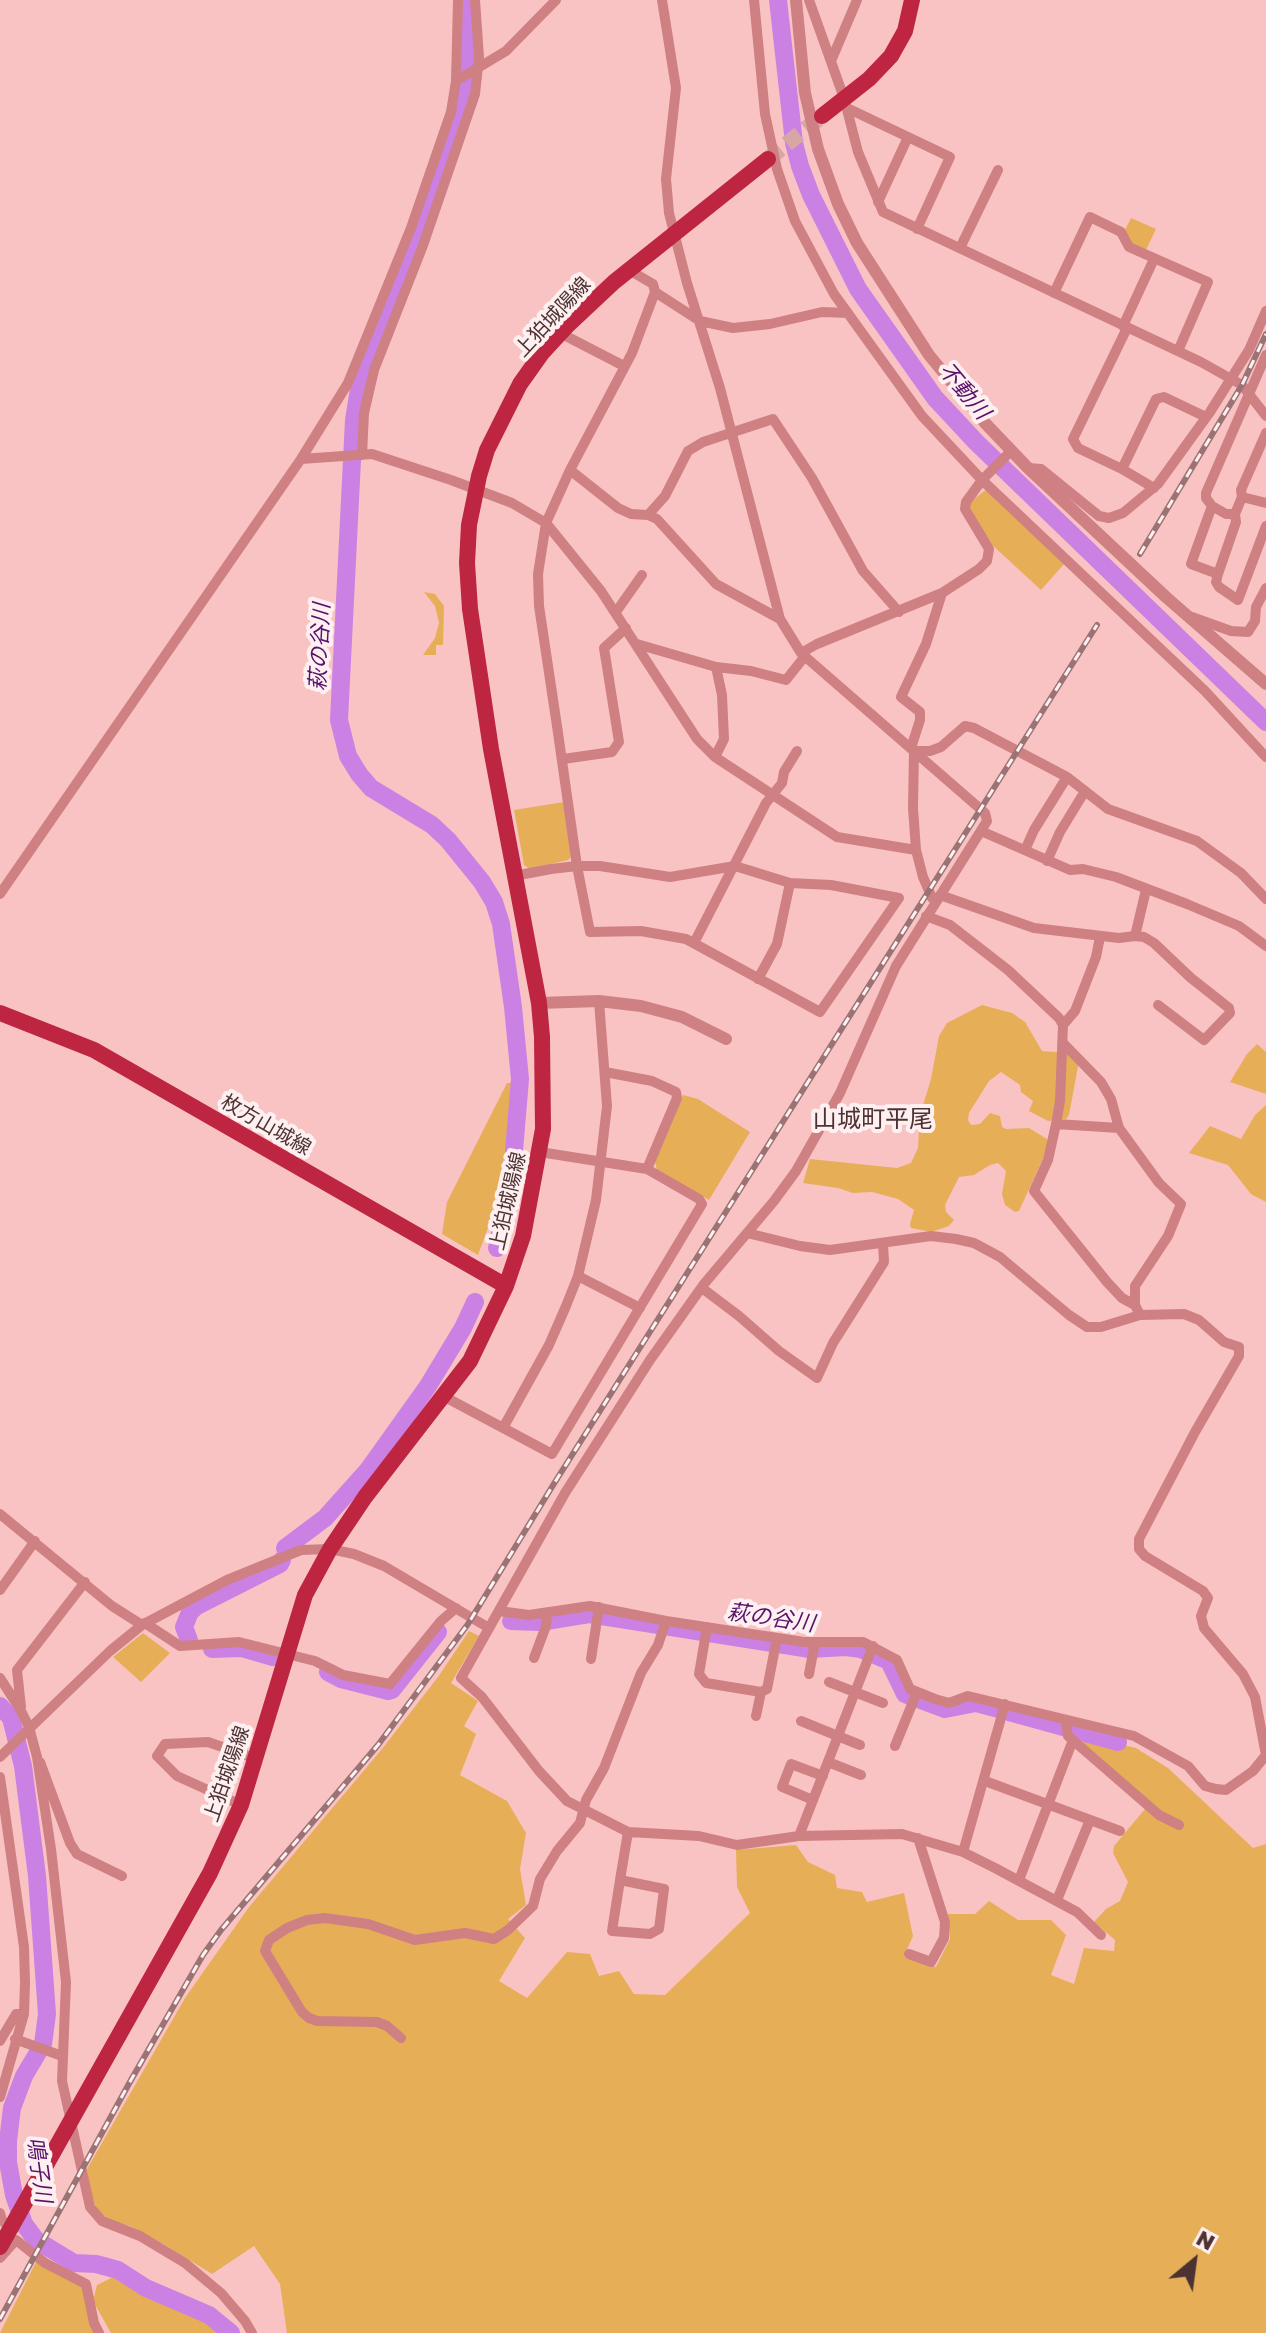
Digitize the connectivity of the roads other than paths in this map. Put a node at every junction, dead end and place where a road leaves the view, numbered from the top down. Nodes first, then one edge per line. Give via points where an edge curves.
1 (458, 0) edge
2 (475, 0) edge
3 (556, 0) edge
4 (662, 0) edge
5 (754, 0) edge
6 (796, 0) edge
7 (809, 0) edge
8 (857, 0) edge
9 (912, 0) edge
10 (831, 61) junction
11 (477, 69) junction
12 (458, 80) junction
13 (846, 103) junction
14 (822, 116) tunnel mouth
15 (908, 137) junction
16 (768, 159) tunnel mouth
17 (998, 170) dead end
18 (878, 202) junction
19 (917, 229) junction
20 (675, 234) junction
21 (960, 248) junction
22 (1154, 259) junction
23 (629, 270) junction
24 (655, 292) junction
25 (1054, 293) junction
26 (1266, 311) edge
27 (848, 313) junction
28 (700, 321) junction
29 (1125, 327) junction
30 (560, 333) junction
31 (1178, 351) junction
32 (1266, 355) edge
33 (624, 366) junction
34 (1232, 379) junction
35 (1250, 395) junction
36 (1266, 416) edge
37 (1206, 417) junction
38 (1266, 433) edge
39 (732, 434) junction
40 (1009, 452) junction
41 (360, 455) junction
42 (301, 459) junction
43 (1028, 468) junction
44 (1122, 469) junction
45 (570, 470) junction
46 (984, 478) junction
47 (1154, 488) junction
48 (476, 490) junction
49 (1242, 497) junction
50 (1266, 503) edge
51 (1212, 506) junction
52 (1235, 514) junction
53 (648, 515) junction
54 (546, 523) junction
55 (1266, 526) edge
56 (1218, 574) junction
57 (642, 575) dead end
58 (1266, 588) edge
59 (942, 593) junction
60 (616, 612) junction
61 (899, 612) junction
62 (1187, 615) junction
63 (1261, 616) edge
64 (780, 619) junction
65 (626, 628) junction
66 (637, 644) junction
67 (803, 655) junction
68 (716, 667) junction
69 (1266, 684) edge
70 (913, 750) junction
71 (797, 751) dead end
72 (715, 757) junction
73 (1266, 757) edge
74 (563, 759) junction
75 (1067, 777) junction
76 (1085, 791) junction
77 (773, 797) junction
78 (981, 831) junction
79 (916, 850) junction
80 (1025, 850) junction
81 (1047, 861) junction
82 (577, 866) junction
83 (735, 866) junction
84 (514, 876) junction
85 (790, 883) junction
86 (1146, 890) junction
87 (0, 894) edge
88 (938, 898) junction
89 (1266, 899) edge
90 (926, 916) junction
91 (1135, 936) junction
92 (1100, 937) junction
93 (694, 943) junction
94 (1266, 946) edge
95 (758, 979) junction
96 (599, 1001) junction
97 (539, 1003) junction
98 (1158, 1005) dead end
99 (0, 1013) edge
100 (1063, 1025) junction
101 (726, 1039) dead end
102 (1063, 1043) junction
103 (605, 1072) junction
104 (1056, 1124) junction
105 (1119, 1128) junction
106 (540, 1152) junction
107 (601, 1161) junction
108 (647, 1169) junction
109 (747, 1233) junction
110 (883, 1243) junction
111 (578, 1276) junction
112 (506, 1286) junction
113 (702, 1288) junction
114 (640, 1308) junction
115 (1137, 1310) junction
116 (445, 1397) junction
117 (503, 1428) junction
118 (0, 1514) edge
119 (35, 1541) junction
120 (330, 1549) junction
121 (85, 1582) junction
122 (0, 1590) edge
123 (456, 1608) junction
124 (499, 1611) junction
125 (598, 1612) junction
126 (547, 1618) junction
127 (144, 1624) junction
128 (665, 1625) junction
129 (489, 1628) junction
130 (707, 1631) junction
131 (776, 1642) junction
132 (815, 1646) junction
133 (872, 1650) junction
134 (287, 1652) junction
135 (534, 1658) dead end
136 (591, 1659) dead end
137 (809, 1674) dead end
138 (0, 1678) edge
139 (829, 1682) dead end
140 (761, 1692) junction
141 (855, 1692) junction
142 (916, 1696) junction
143 (883, 1703) dead end
144 (1005, 1704) junction
145 (20, 1709) junction
146 (756, 1716) dead end
147 (801, 1721) dead end
148 (27, 1730) junction
149 (1068, 1730) junction
150 (838, 1736) junction
151 (860, 1745) dead end
152 (895, 1746) dead end
153 (1, 1757) edge
154 (37, 1757) junction
155 (254, 1758) junction
156 (828, 1762) junction
157 (861, 1775) dead end
158 (823, 1776) junction
159 (0, 1777) edge
160 (985, 1781) junction
161 (813, 1800) junction
162 (1049, 1804) junction
163 (241, 1805) junction
164 (583, 1811) junction
165 (1090, 1820) junction
166 (1179, 1825) dead end
167 (1120, 1831) dead end
168 (628, 1832) junction
169 (799, 1836) junction
170 (918, 1838) junction
171 (963, 1852) junction
172 (122, 1876) dead end
173 (620, 1880) junction
174 (1019, 1880) junction
175 (1057, 1900) junction
176 (1101, 1935) dead end
177 (909, 1954) dead end
178 (24, 2014) junction
179 (401, 2038) dead end
180 (18, 2040) junction
181 (0, 2041) edge
182 (59, 2055) junction
183 (0, 2097) edge
184 (72, 2120) junction
185 (0, 2213) edge
186 (10, 2229) junction
187 (0, 2247) edge
188 (0, 2258) edge
189 (99, 2333) edge
190 (252, 2333) edge

1 - 12 street
2 - 11 street
3 - 11 street via 506,51
4 - 20 street via 676,88 666,179
5 - 27 street via 765,114 781,184 822,273
6 - 40 street via 805,93 838,204 929,355
7 - 10 street
8 - 10 street
9 - 13 main road via 897,47
10 - 13 street
11 - 12 street
11 - 41 street via 464,131 371,379
12 - 42 street via 411,228 357,364
13 - 14 main road
13 - 15 street
13 - 18 street
15 - 18 street
15 - 19 street via 950,157
16 - 20 main road, 上狛城陽線
17 - 21 street
18 - 19 street via 883,212
19 - 21 street
20 - 23 main road, 上狛城陽線
20 - 28 street
21 - 25 street
22 - 25 street via 1129,247 1121,232 1090,217
22 - 29 street
22 - 31 street via 1208,282
23 - 24 street via 653,284
23 - 30 main road, 上狛城陽線
24 - 28 street
24 - 33 street
25 - 29 street
26 - 34 street
27 - 28 street via 822,312 733,328
27 - 46 street via 922,416
28 - 39 street
29 - 31 street
29 - 44 street via 1073,439 1078,448
30 - 33 street
30 - 48 main road, 上狛城陽線 via 506,408
31 - 34 street
32 - 35 street
33 - 45 street
34 - 35 street
34 - 37 street
35 - 36 street
35 - 51 street via 1206,493
37 - 44 street via 1158,398
37 - 47 street
38 - 49 street
39 - 53 street via 688,451 665,496
39 - 61 street via 773,419 863,571
39 - 64 street
40 - 43 street
40 - 46 street
41 - 42 street
41 - 48 street via 372,454
42 - 87 street
43 - 47 street via 1041,469 1104,517 1123,513
43 - 62 street
44 - 47 street
45 - 53 street via 618,508
45 - 54 street
46 - 59 street via 965,509 989,557
46 - 73 street via 1205,691
48 - 54 street
48 - 84 main road, 上狛城陽線 via 468,551 470,609
49 - 50 street
49 - 52 street
51 - 52 street
51 - 56 street via 1191,564
52 - 56 street
53 - 64 street via 716,584
54 - 60 street
54 - 74 street via 539,606
55 - 56 street via 1238,600 1219,587
57 - 60 street
58 - 63 street via 1256,607
59 - 61 street
59 - 70 street via 901,697 920,712
60 - 65 street
61 - 67 street via 817,644
62 - 63 street via 1248,632
62 - 69 street
64 - 67 street
65 - 66 street
65 - 74 street via 604,648 619,742 612,752
66 - 68 street
66 - 72 street via 697,739
67 - 68 street via 786,680
67 - 70 street
68 - 72 street via 724,739
70 - 75 street via 941,747 965,726
70 - 78 street via 985,813
70 - 79 street
71 - 77 street
72 - 77 street
74 - 82 street
75 - 76 street
75 - 80 street
76 - 81 street
76 - 89 street via 1118,813 1197,841
77 - 79 street via 837,837
77 - 83 street
78 - 80 street
78 - 88 street
79 - 88 street via 932,898
80 - 81 street
81 - 86 street via 1116,877
82 - 83 street via 670,877
82 - 84 street
82 - 93 street via 590,932 641,931
83 - 85 street
83 - 93 street
84 - 97 main road, 上狛城陽線
85 - 95 street via 777,944
85 - 95 street via 899,898 820,1012
86 - 91 street
86 - 94 street via 1239,926
88 - 90 street
88 - 92 street via 1034,928
90 - 100 street via 950,925 1008,970
90 - 109 street via 891,976 840,1093 804,1158
91 - 92 street
91 - 98 street via 1148,938 1230,1013 1204,1040
92 - 100 street via 1075,1011
93 - 95 street
96 - 97 street
96 - 101 street via 668,1013
96 - 103 street
97 - 106 main road, 上狛城陽線 via 544,1090
99 - 112 main road, 枚方山城線 via 107,1057
100 - 102 street
102 - 104 street
102 - 105 street via 1101,1082
103 - 107 street
103 - 108 street via 652,1081 676,1092
104 - 105 street
104 - 115 street via 1034,1191 1107,1282
105 - 115 street via 1181,1204 1168,1236 1135,1286
106 - 107 street
106 - 112 main road, 上狛城陽線 via 523,1236
107 - 108 street
107 - 111 street
108 - 114 street via 702,1204
109 - 110 street via 819,1250
109 - 113 street
110 - 113 street via 884,1262 817,1378
110 - 115 street via 931,1236 974,1243 1016,1268 1087,1327 1101,1327
111 - 114 street
111 - 117 street via 549,1345
112 - 116 main road, 上狛城陽線 via 470,1361
113 - 124 street via 565,1493
114 - 117 street via 552,1454
115 - 149 street via 1188,1315 1239,1347 1239,1356 1139,1539 1139,1549 1208,1598 1201,1616 1204,1628 1243,1674 1255,1697 1266,1755 1226,1790 1216,1789 1143,1740
116 - 117 street
116 - 120 main road, 上狛城陽線
118 - 119 street
119 - 121 street
119 - 122 street
120 - 123 street via 384,1566
120 - 127 street via 301,1550 260,1565
120 - 134 main road, 上狛城陽線 via 305,1595
121 - 127 street
121 - 145 street via 17,1670
123 - 129 street
123 - 134 street via 390,1684 343,1675
124 - 126 street
124 - 129 street
125 - 126 street via 577,1606
125 - 128 street
125 - 136 street
126 - 135 street
127 - 134 street via 180,1646 239,1642
127 - 148 street
128 - 130 street
128 - 164 street
129 - 164 street via 461,1678 557,1791
130 - 131 street
130 - 140 street via 699,1674 706,1683
131 - 132 street
131 - 140 street via 767,1689
132 - 133 street via 847,1640
132 - 137 street
133 - 141 street
133 - 142 street via 897,1660
134 - 155 main road, 上狛城陽線
138 - 145 street
139 - 141 street
140 - 146 street
141 - 143 street
141 - 150 street
142 - 144 street via 949,1703 968,1696
142 - 152 street
144 - 149 street
144 - 160 street
145 - 148 street
147 - 150 street
148 - 153 street
148 - 154 street
149 - 162 street
149 - 166 street via 1159,1815
150 - 151 street
150 - 156 street
154 - 172 street via 77,1854
154 - 182 street via 66,1982
155 - 163 main road, 上狛城陽線
155 - 163 street via 208,1742 165,1744 157,1756 177,1776
156 - 157 street
156 - 158 street
158 - 161 street
158 - 161 street via 791,1764 782,1787
159 - 178 street via 24,1947
160 - 162 street
160 - 171 street
161 - 169 street
162 - 165 street
162 - 174 street
163 - 184 main road, 上狛城陽線 via 210,1873
164 - 168 street
164 - 179 street via 540,1879 533,1906 494,1939 465,1933 415,1940 368,1924 325,1918 307,1920 269,1940 265,1951 309,2018 377,2022
165 - 167 street
165 - 175 street
168 - 169 street via 699,1836 737,1845
168 - 173 street
169 - 170 street
170 - 171 street
170 - 177 street via 945,1922 944,1938 931,1962
171 - 174 street
173 - 173 street via 612,1931 650,1934 659,1929 664,1889
174 - 175 street
175 - 176 street
178 - 180 street
178 - 181 street via 16,2014
180 - 182 street
180 - 183 street
182 - 184 street
184 - 186 main road, 上狛城陽線
184 - 190 street via 94,2213 185,2263 221,2293
185 - 186 street
186 - 187 main road, 上狛城陽線
188 - 189 street via 16,2240 45,2263 86,2284

